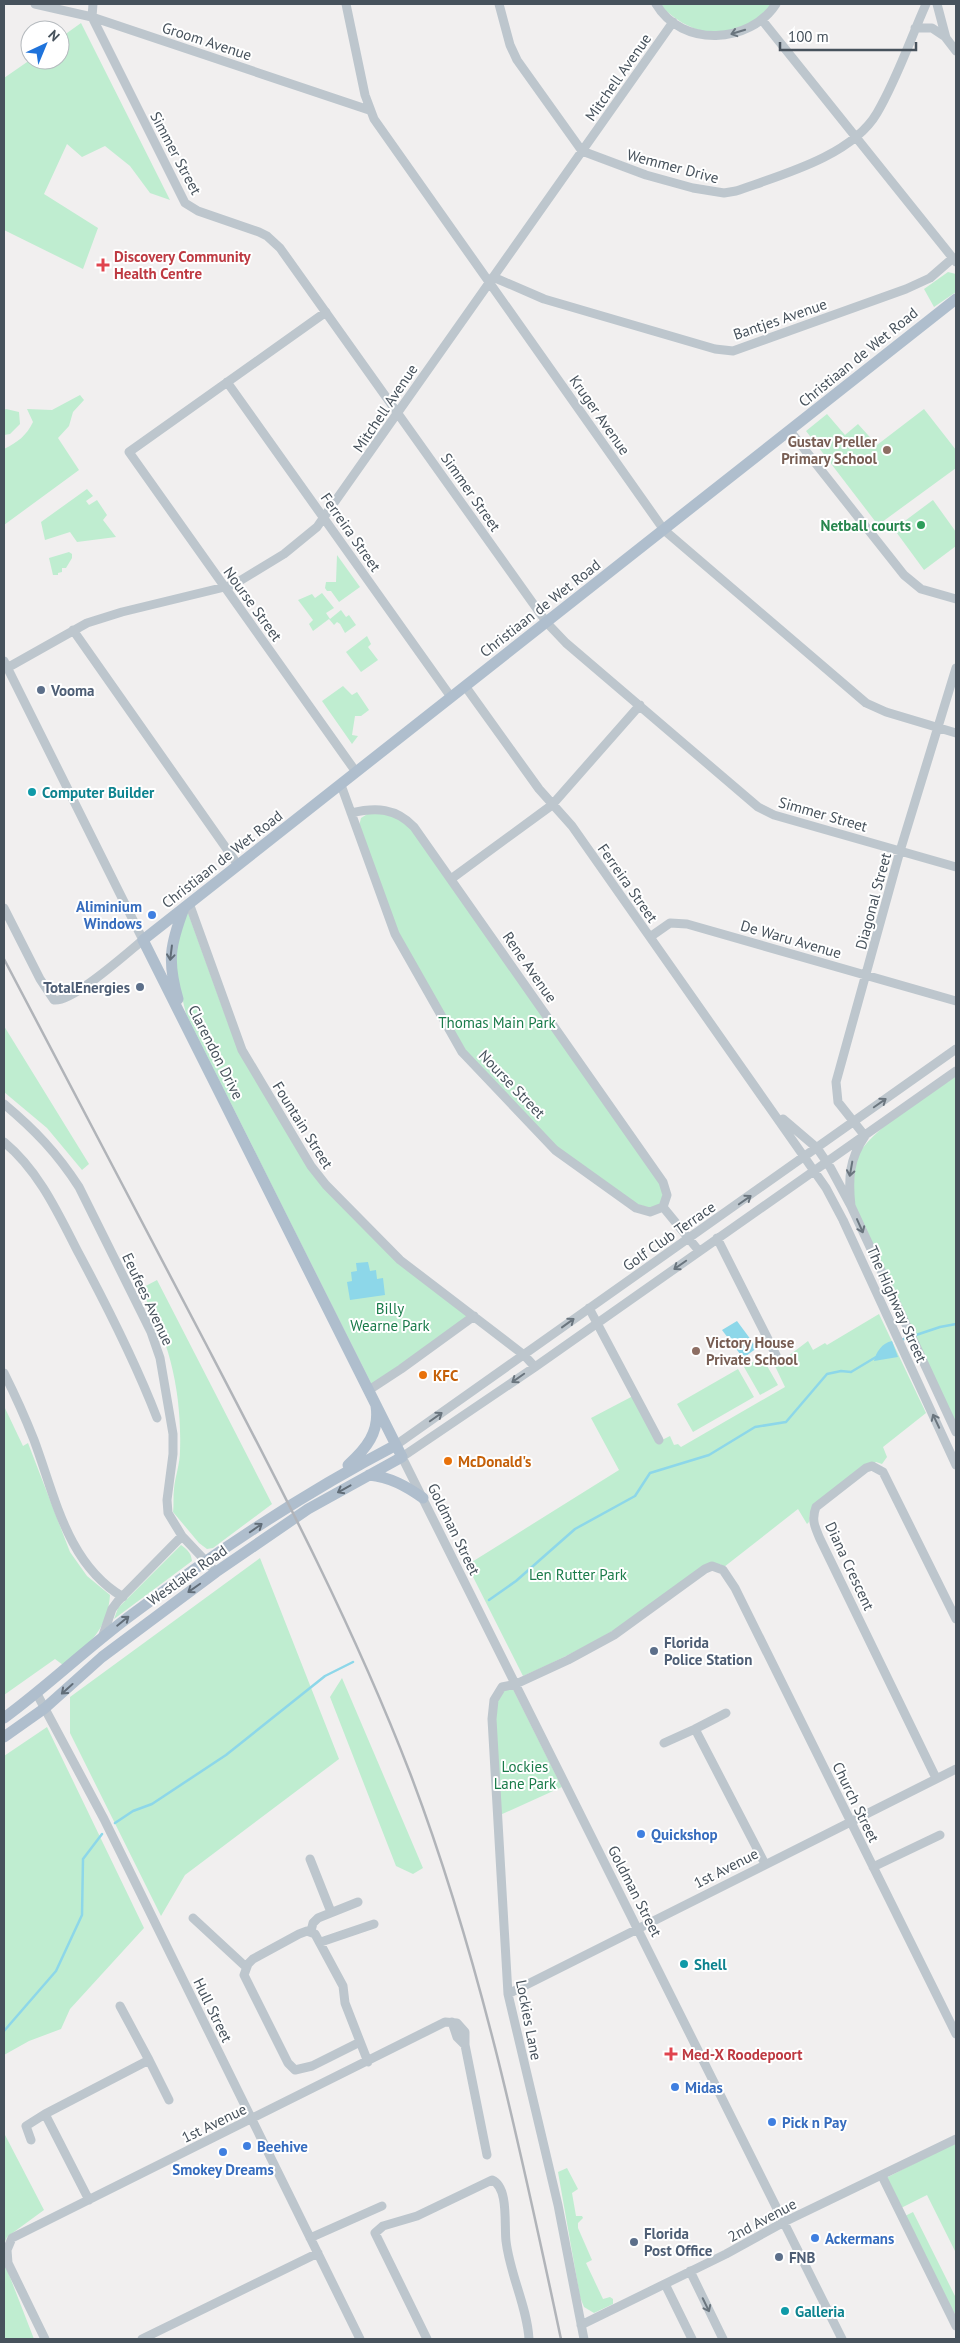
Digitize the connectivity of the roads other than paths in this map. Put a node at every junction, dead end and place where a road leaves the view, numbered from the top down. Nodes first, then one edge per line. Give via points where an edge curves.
1 (35, 4) edge
2 (93, 4) edge
3 (346, 4) edge
4 (499, 4) edge
5 (656, 4) edge
6 (776, 4) edge
7 (926, 4) edge
8 (936, 4) edge
9 (92, 17) junction
10 (762, 20) junction
11 (673, 22) junction
12 (915, 28) junction
13 (946, 38) junction
14 (956, 51) edge
15 (369, 110) junction
16 (857, 137) junction
17 (582, 151) junction
18 (954, 260) edge
19 (491, 280) junction
20 (956, 299) edge
21 (326, 312) junction
22 (228, 382) junction
23 (398, 414) junction
24 (790, 431) junction
25 (325, 519) junction
26 (664, 530) junction
27 (225, 588) junction
28 (956, 599) edge
29 (547, 623) junction
30 (73, 630) junction
31 (6, 665) edge
32 (956, 668) edge
33 (465, 686) junction
34 (451, 697) junction
35 (640, 705) junction
36 (939, 728) junction
37 (956, 733) edge
38 (356, 772) junction
39 (340, 785) junction
40 (552, 805) junction
41 (351, 813) junction
42 (900, 851) junction
43 (238, 865) junction
44 (956, 867) edge
45 (451, 879) junction
46 (187, 905) junction
47 (4, 908) edge
48 (650, 937) junction
49 (143, 940) junction
50 (867, 976) junction
51 (956, 1001) edge
52 (185, 1024) junction
53 (956, 1049) edge
54 (956, 1070) edge
55 (764, 1099) junction
56 (4, 1104) edge
57 (854, 1122) junction
58 (865, 1136) junction
59 (4, 1142) edge
60 (817, 1148) junction
61 (805, 1158) junction
62 (827, 1161) junction
63 (815, 1171) junction
64 (851, 1206) junction
65 (663, 1207) junction
66 (717, 1238) junction
67 (690, 1239) junction
68 (699, 1251) junction
69 (590, 1308) junction
70 (474, 1316) junction
71 (598, 1323) junction
72 (524, 1355) junction
73 (776, 1355) dead end
74 (535, 1367) junction
75 (4, 1373) edge
76 (369, 1390) junction
77 (375, 1401) junction
78 (157, 1418) dead end
79 (956, 1432) edge
80 (659, 1440) dead end
81 (396, 1445) junction
82 (402, 1457) junction
83 (956, 1465) edge
84 (340, 1474) junction
85 (369, 1476) junction
86 (423, 1498) junction
87 (182, 1536) junction
88 (206, 1562) junction
89 (216, 1572) junction
90 (122, 1597) junction
91 (956, 1619) edge
92 (102, 1638) junction
93 (516, 1684) junction
94 (37, 1694) junction
95 (45, 1708) junction
96 (726, 1713) dead end
97 (4, 1718) edge
98 (695, 1729) junction
99 (4, 1737) edge
100 (664, 1743) dead end
101 (956, 1768) edge
102 (936, 1778) junction
103 (850, 1822) junction
104 (940, 1835) dead end
105 (310, 1859) dead end
106 (765, 1864) junction
107 (873, 1867) junction
108 (358, 1902) dead end
109 (331, 1912) junction
110 (193, 1918) dead end
111 (374, 1924) dead end
112 (638, 1928) junction
113 (311, 1932) junction
114 (321, 1942) junction
115 (246, 1967) junction
116 (508, 1994) junction
117 (120, 2006) dead end
118 (956, 2034) edge
119 (360, 2042) junction
120 (149, 2060) junction
121 (368, 2062) junction
122 (169, 2100) dead end
123 (45, 2114) junction
124 (252, 2120) junction
125 (956, 2139) edge
126 (31, 2140) dead end
127 (487, 2155) dead end
128 (882, 2176) junction
129 (89, 2200) junction
130 (382, 2206) dead end
131 (784, 2222) junction
132 (310, 2238) junction
133 (318, 2253) junction
134 (690, 2271) junction
135 (665, 2284) junction
136 (582, 2325) junction
137 (956, 2326) edge
138 (46, 2339) edge
139 (142, 2339) edge
140 (360, 2339) edge
141 (426, 2339) edge
142 (529, 2339) edge
143 (584, 2339) edge
144 (692, 2339) edge
145 (723, 2339) edge
146 (842, 2339) edge

1 - 9 street, Groom Avenue
2 - 9 street
3 - 15 street, Kruger Avenue
4 - 17 street via 516,60
5 - 11 street
6 - 10 street
7 - 12 street, Wemmer Drive
8 - 13 street
9 - 15 street, Groom Avenue
9 - 21 street, Simmer Street via 185,203 198,211 267,236 284,253
10 -> 11 street via 749,29 718,36 694,32
10 - 16 street
11 - 17 street, Mitchell Avenue
12 - 13 street via 932,28
12 - 16 street, Wemmer Drive via 877,114
13 - 14 street
15 - 19 street, Kruger Avenue
16 - 17 street, Wemmer Drive via 824,157 724,194 646,175
16 - 18 street
17 - 19 street, Mitchell Avenue
18 - 19 street, Bantjes Avenue via 930,278 906,289 733,350 714,349
19 - 23 street, Mitchell Avenue
19 - 26 street, Kruger Avenue
20 - 24 main road, Christiaan de Wet Road
21 - 22 street
21 - 23 street, Simmer Street
22 - 25 street, Ferreira Street
22 - 27 street, Nourse Street via 129,452
23 - 25 street, Mitchell Avenue
23 - 29 street, Simmer Street
24 - 26 main road, Christiaan de Wet Road
24 - 28 street via 904,575 921,589
25 - 27 street, Mitchell Avenue via 284,554
25 - 34 street, Ferreira Street
26 - 29 main road, Christiaan de Wet Road
26 - 36 street, Kruger Avenue via 866,703
27 - 30 street, Mitchell Avenue via 122,612
27 - 38 street, Nourse Street
29 - 33 main road, Christiaan de Wet Road
29 - 35 street, Simmer Street
30 - 31 street, Mitchell Avenue
30 - 43 street
31 - 49 street, Clarendon Drive
32 - 36 street, Diagonal Street
33 - 34 main road, Christiaan de Wet Road
33 - 40 street, Ferreira Street
34 - 38 main road, Christiaan de Wet Road
35 - 40 street
35 - 42 street, Simmer Street via 765,811
36 - 37 street, Kruger Avenue
36 - 42 street, Diagonal Street
38 - 39 main road, Christiaan de Wet Road
39 - 41 street, Nourse Street
39 - 43 main road, Christiaan de Wet Road
40 - 45 street
40 - 48 street, Ferreira Street via 572,826
41 - 45 street, Rene Avenue via 380,809 403,817 414,827
41 - 65 street, Nourse Street via 395,934 462,1052 564,1156 636,1208 650,1212
42 - 44 street, Simmer Street
42 - 50 street, Diagonal Street
43 - 46 main road, Christiaan de Wet Road
45 - 65 street, Rene Avenue via 663,1182 667,1195
46 - 49 main road, Christiaan de Wet Road
46 -> 52 main road via 173,942 170,962
46 - 70 street, Fountain Street via 242,1050 311,1166 400,1260
47 - 49 street via 54,1000 76,993
48 - 50 street, De Waru Avenue via 670,923 687,924
48 - 55 street, Ferreira Street
49 - 52 main road, Clarendon Drive
50 - 51 street, De Waru Avenue
50 - 57 street, Diagonal Street via 836,1087 838,1102
52 - 76 main road, Clarendon Drive
57 -> 53 street, Golf Club Terrace
54 - 58 street, Golf Club Terrace
55 - 60 street, Ferreira Street via 784,1121
55 - 61 street, Ferreira Street
56 - 87 street, Eeufees Avenue via 46,1142 79,1187 151,1332 160,1358 172,1420 173,1454 166,1506
57 - 58 street, Diagonal Street
57 - 60 street, Golf Club Terrace
58 - 62 street, Golf Club Terrace
58 -> 64 street via 850,1167
59 - 78 street via 30,1168 54,1206 135,1363
60 - 61 street, Golf Club Terrace
60 - 62 street, The Highway Street
61 - 63 street, The Highway Street
67 -> 61 street, Golf Club Terrace
62 - 63 street, Golf Club Terrace
62 - 64 street, The Highway Street
63 - 66 street, Golf Club Terrace
83 -> 63 street, The Highway Street via 836,1206
64 -> 79 street, The Highway Street
65 - 67 street
66 - 68 street, Golf Club Terrace
66 - 73 street
67 - 68 street
67 - 69 street, Golf Club Terrace
68 -> 71 street, Golf Club Terrace
69 - 71 street
72 -> 69 street, Golf Club Terrace
70 - 72 street, Fountain Street
70 - 76 street
71 - 74 street, Golf Club Terrace
71 - 80 street
72 - 74 street, Fountain Street
81 -> 72 street, Golf Club Terrace
74 -> 82 street, Golf Club Terrace
75 - 90 street via 24,1415 76,1550 101,1581
76 - 77 main road, Clarendon Drive
77 - 81 main road, Clarendon Drive
77 - 84 main road via 376,1419 371,1438 363,1452
81 - 82 main road, Clarendon Drive
81 - 84 main road, Westlake Road
82 - 85 main road, Westlake Road
82 - 86 street, Goldman Street
88 -> 84 main road, Westlake Road
85 - 86 main road via 396,1481
85 -> 89 main road, Westlake Road via 308,1509
86 - 93 street, Goldman Street
87 - 88 street, Eeufees Avenue
87 - 90 street
88 - 89 street, Eeufees Avenue
92 -> 88 main road, Westlake Road
89 -> 95 main road, Westlake Road via 102,1657
90 - 92 street via 112,1609
91 - 102 street, Diana Crescent via 883,1472 872,1466 866,1468 816,1507 814,1524
92 - 94 main road, Westlake Road
93 - 103 street, Church Street via 614,1635 705,1569 719,1567 731,1582
93 - 112 street, Goldman Street
93 - 116 street, Lockies Lane via 499,1690 494,1700 492,1719
94 - 95 street, Hull Street
94 - 97 main road, Westlake Road
95 - 99 main road, Westlake Road
95 - 124 street, Hull Street via 104,1819
96 - 98 street
98 - 100 street
98 - 106 street
101 - 102 street, 1st Avenue
102 - 103 street, 1st Avenue
103 - 106 street, 1st Avenue
103 - 107 street, Church Street
104 - 107 street
105 - 109 street
106 - 112 street, 1st Avenue
107 - 118 street, Church Street
108 - 109 street
109 - 113 street via 314,1921
110 - 115 street
111 - 114 street
112 - 116 street, 1st Avenue
112 - 131 street, Goldman Street
113 - 114 street
113 - 115 street via 299,1934
114 - 119 street via 343,1986 345,2003
115 - 119 street via 244,1975 249,1988 288,2063 295,2070 312,2066
116 - 136 street, Lockies Lane via 558,2205
117 - 120 street
119 - 121 street
120 - 122 street
120 - 123 street
121 - 124 street, 1st Avenue
121 - 127 street, 1st Avenue via 445,2022 452,2022 457,2037 465,2045
123 - 126 street via 26,2126
123 - 129 street
124 - 129 street, 1st Avenue
124 - 132 street, Hull Street
125 - 128 street, 2nd Avenue
128 - 131 street, 2nd Avenue
128 - 137 street
129 - 138 street, 1st Avenue via 12,2238 7,2250 8,2263
130 - 132 street
131 - 134 street, 2nd Avenue
131 - 146 street, Goldman Street
132 - 133 street, Hull Street
133 - 139 street
133 - 140 street, Hull Street
134 - 135 street, 2nd Avenue
134 -> 145 street
135 - 136 street, 2nd Avenue
135 - 144 street
136 - 143 street, Lockies Lane
141 - 142 street via 375,2233 383,2226 417,2216 492,2180 502,2191 507,2248

